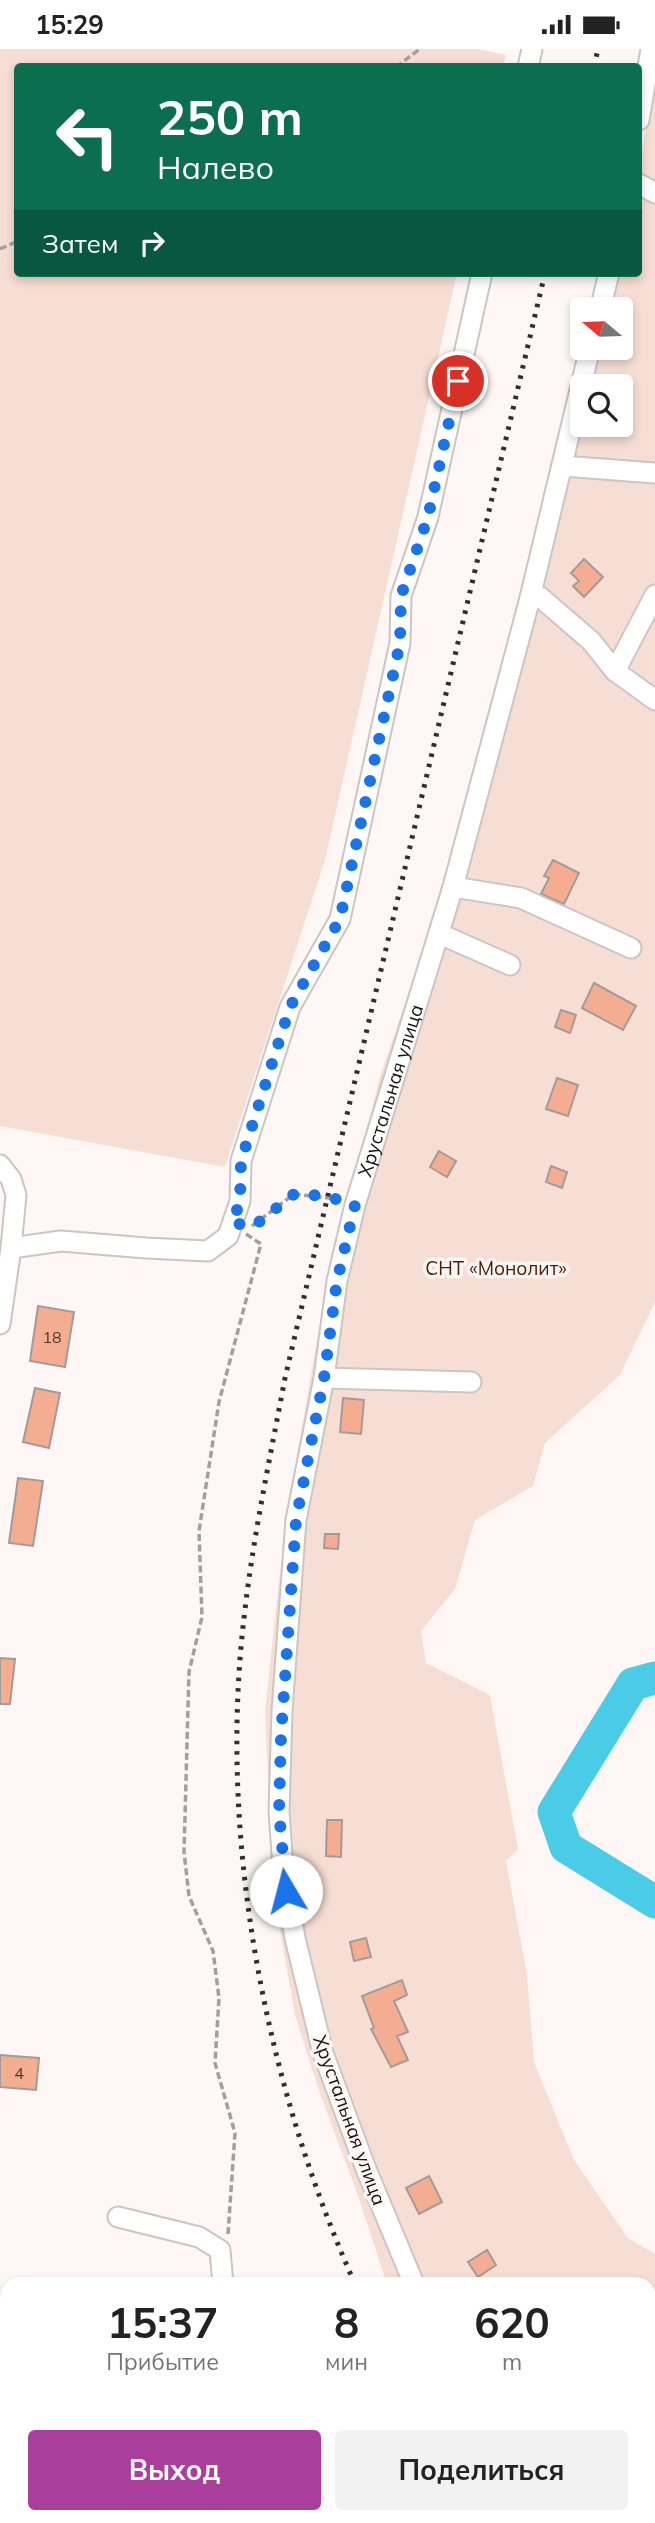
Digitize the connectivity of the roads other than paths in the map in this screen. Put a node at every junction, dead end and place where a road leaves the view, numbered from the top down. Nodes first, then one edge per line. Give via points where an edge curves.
1 (651, 49) edge
2 (642, 102) edge
3 (481, 277) edge
4 (608, 277) edge
5 (603, 297) edge
6 (587, 361) edge
7 (564, 466) junction
8 (655, 473) edge
9 (655, 595) edge
10 (530, 598) junction
11 (615, 671) junction
12 (655, 700) edge
13 (453, 887) junction
14 (440, 934) junction
15 (631, 948) dead end
16 (510, 965) dead end
17 (0, 1165) edge
18 (11, 1248) junction
19 (0, 1324) edge
20 (324, 1378) junction
21 (471, 1382) dead end
22 (118, 2217) dead end
23 (222, 2277) edge
24 (411, 2277) edge

1 - 2 street
3 - 18 street via 428,517 401,596 400,643 340,919 290,1007 241,1161 240,1202 228,1236 208,1251 61,1241
4 - 5 street
6 - 7 street, Хрустальная улица
7 - 8 street
7 - 10 street, Хрустальная улица
9 - 11 street
10 - 11 street via 540,597 591,641
10 - 13 street, Хрустальная улица
11 - 12 street
13 - 14 street, Хрустальная улица
13 - 15 street via 521,898
14 - 16 street
14 - 20 street, Хрустальная улица via 355,1205 337,1281
17 - 18 street via 11,1178 16,1195
18 - 19 street
20 - 21 street
20 - 24 street, Хрустальная улица via 296,1520 282,1711 279,1811 283,1868 323,2053
22 - 23 street via 200,2237 220,2250

